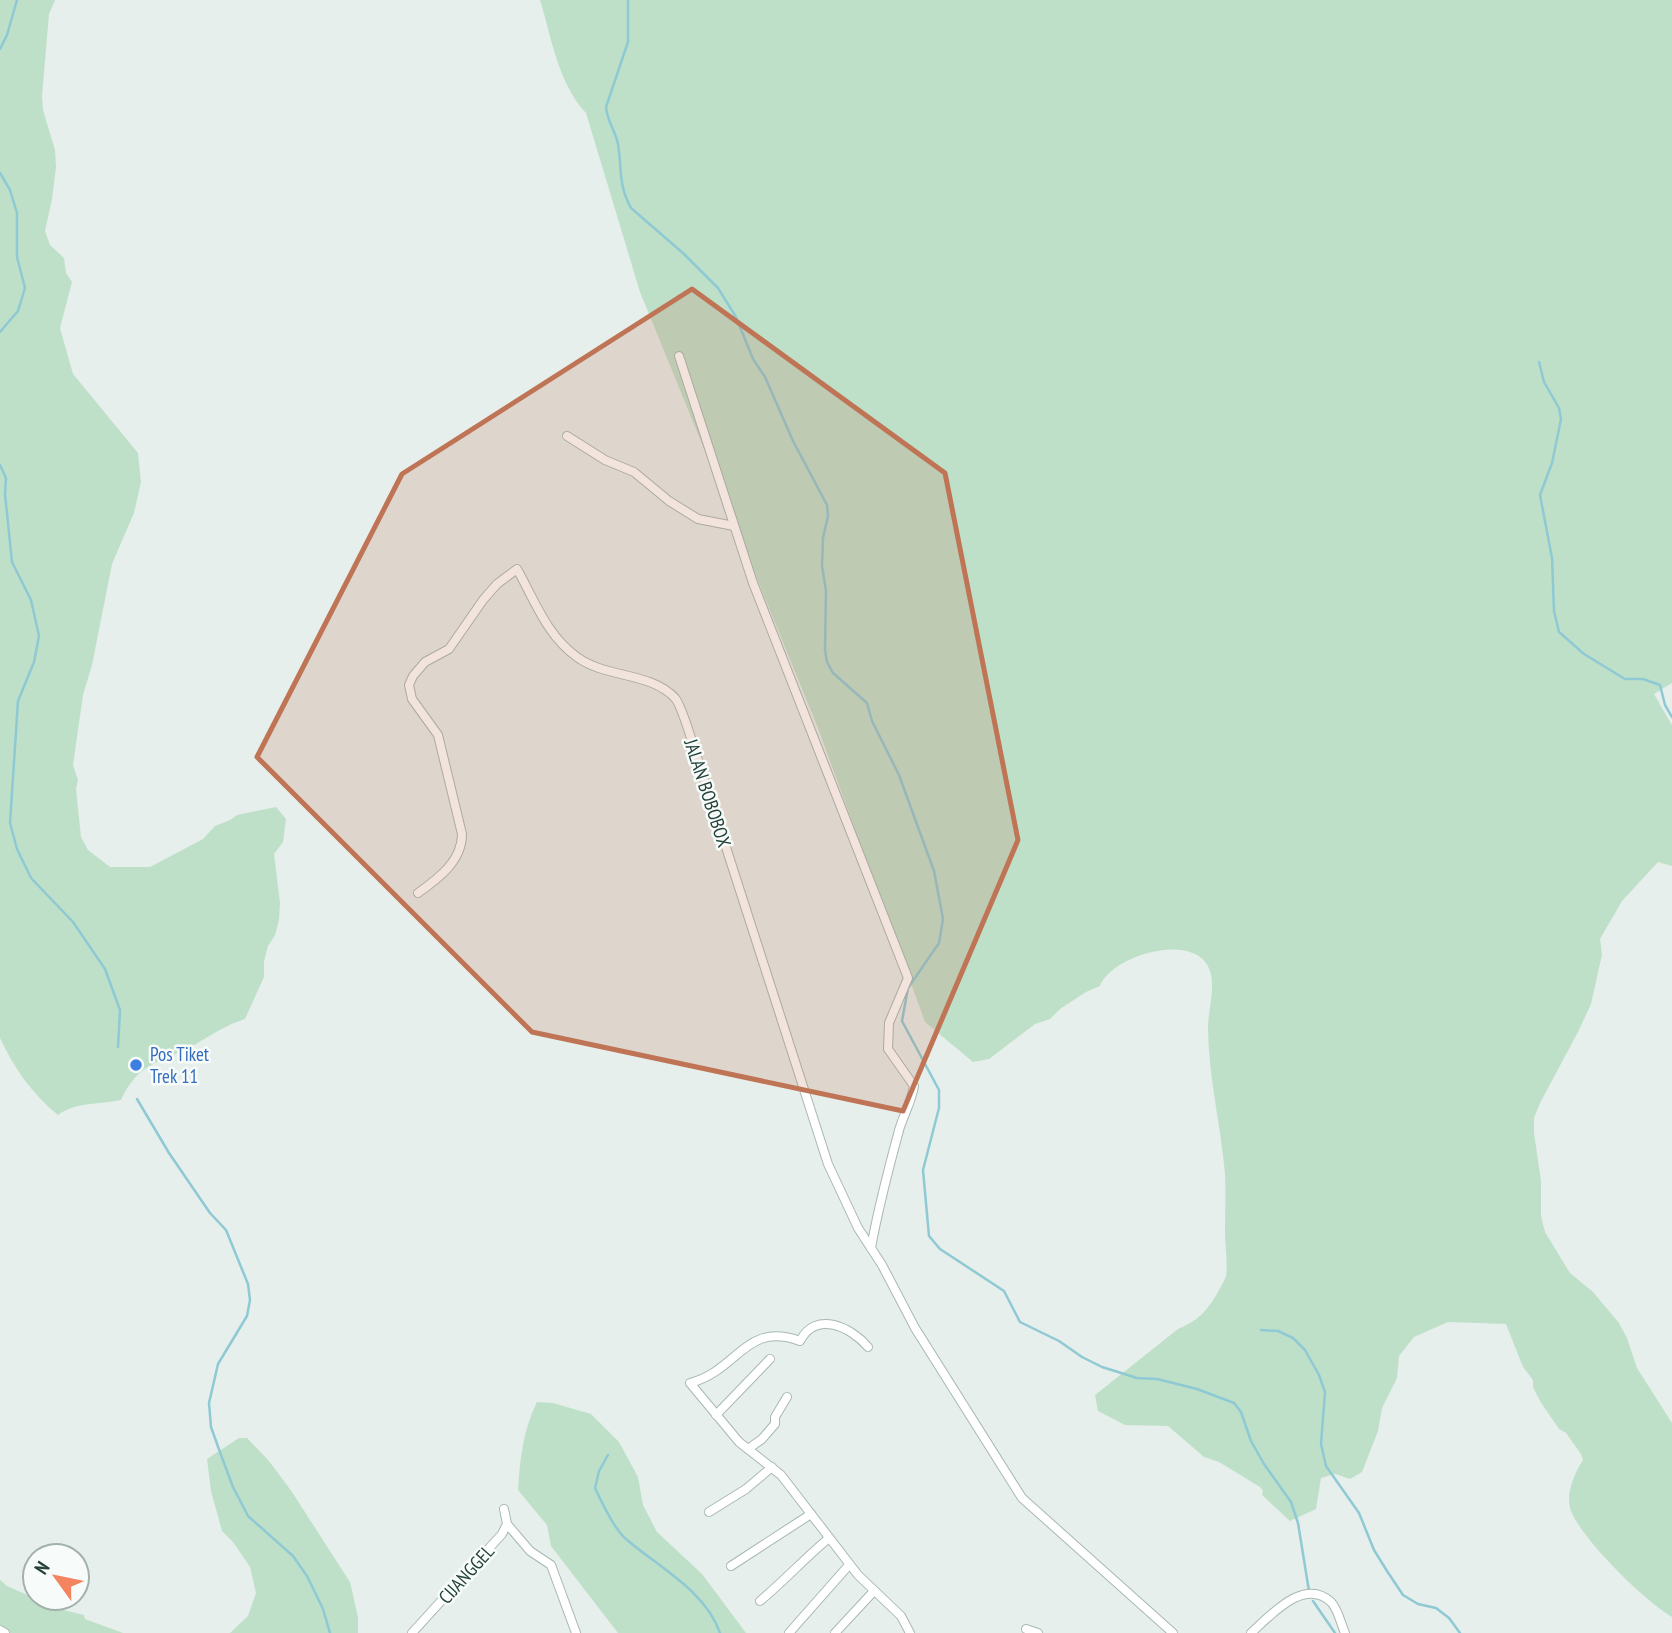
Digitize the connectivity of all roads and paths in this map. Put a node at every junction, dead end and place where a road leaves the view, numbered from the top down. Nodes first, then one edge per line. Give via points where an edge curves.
1 (679, 356) dead end
2 (567, 436) dead end
3 (734, 526) junction
4 (418, 893) dead end
5 (871, 1248) junction
6 (868, 1347) dead end
7 (769, 1359) dead end
8 (787, 1397) dead end
9 (716, 1415) junction
10 (748, 1450) junction
11 (772, 1467) junction
12 (504, 1509) dead end
13 (709, 1512) dead end
14 (811, 1514) junction
15 (508, 1524) junction
16 (829, 1538) junction
17 (849, 1565) junction
18 (731, 1566) dead end
19 (872, 1589) junction
20 (760, 1601) dead end
21 (1027, 1629) dead end
22 (0, 1630) edge
23 (1254, 1631) edge
24 (5, 1633) edge
25 (412, 1633) edge
26 (576, 1633) edge
27 (789, 1633) edge
28 (835, 1633) edge
29 (910, 1633) edge
30 (1038, 1633) edge
31 (1173, 1633) edge
32 (1345, 1633) edge

1 - 3 street
2 - 3 street via 634,472 698,519
3 - 5 street via 908,978 889,1023 888,1049 914,1086 912,1102 899,1130
4 - 5 street, JALAN BOBOBOX via 453,862 462,847 462,834 438,735 412,699 410,685 425,662 449,649 496,584 517,569 551,631 574,656 593,668 649,682 676,699 828,1164
5 - 31 street, JALAN BOBOBOX via 915,1328 1022,1498
6 - 9 street via 849,1329 831,1324 813,1326 800,1342 764,1336 713,1374 690,1383
7 - 9 street
8 - 10 street via 775,1424
9 - 10 street
10 - 11 street
11 - 13 street
11 - 14 street
12 - 15 street
14 - 16 street
14 - 18 street
15 - 25 street, CIJANGGEL
15 - 26 street via 530,1551 551,1565
16 - 17 street
16 - 20 street
17 - 19 street
17 - 27 street
19 - 28 street
19 - 29 street via 901,1616
21 - 30 street
22 - 24 street
23 - 32 street via 1287,1602 1317,1594 1332,1603

